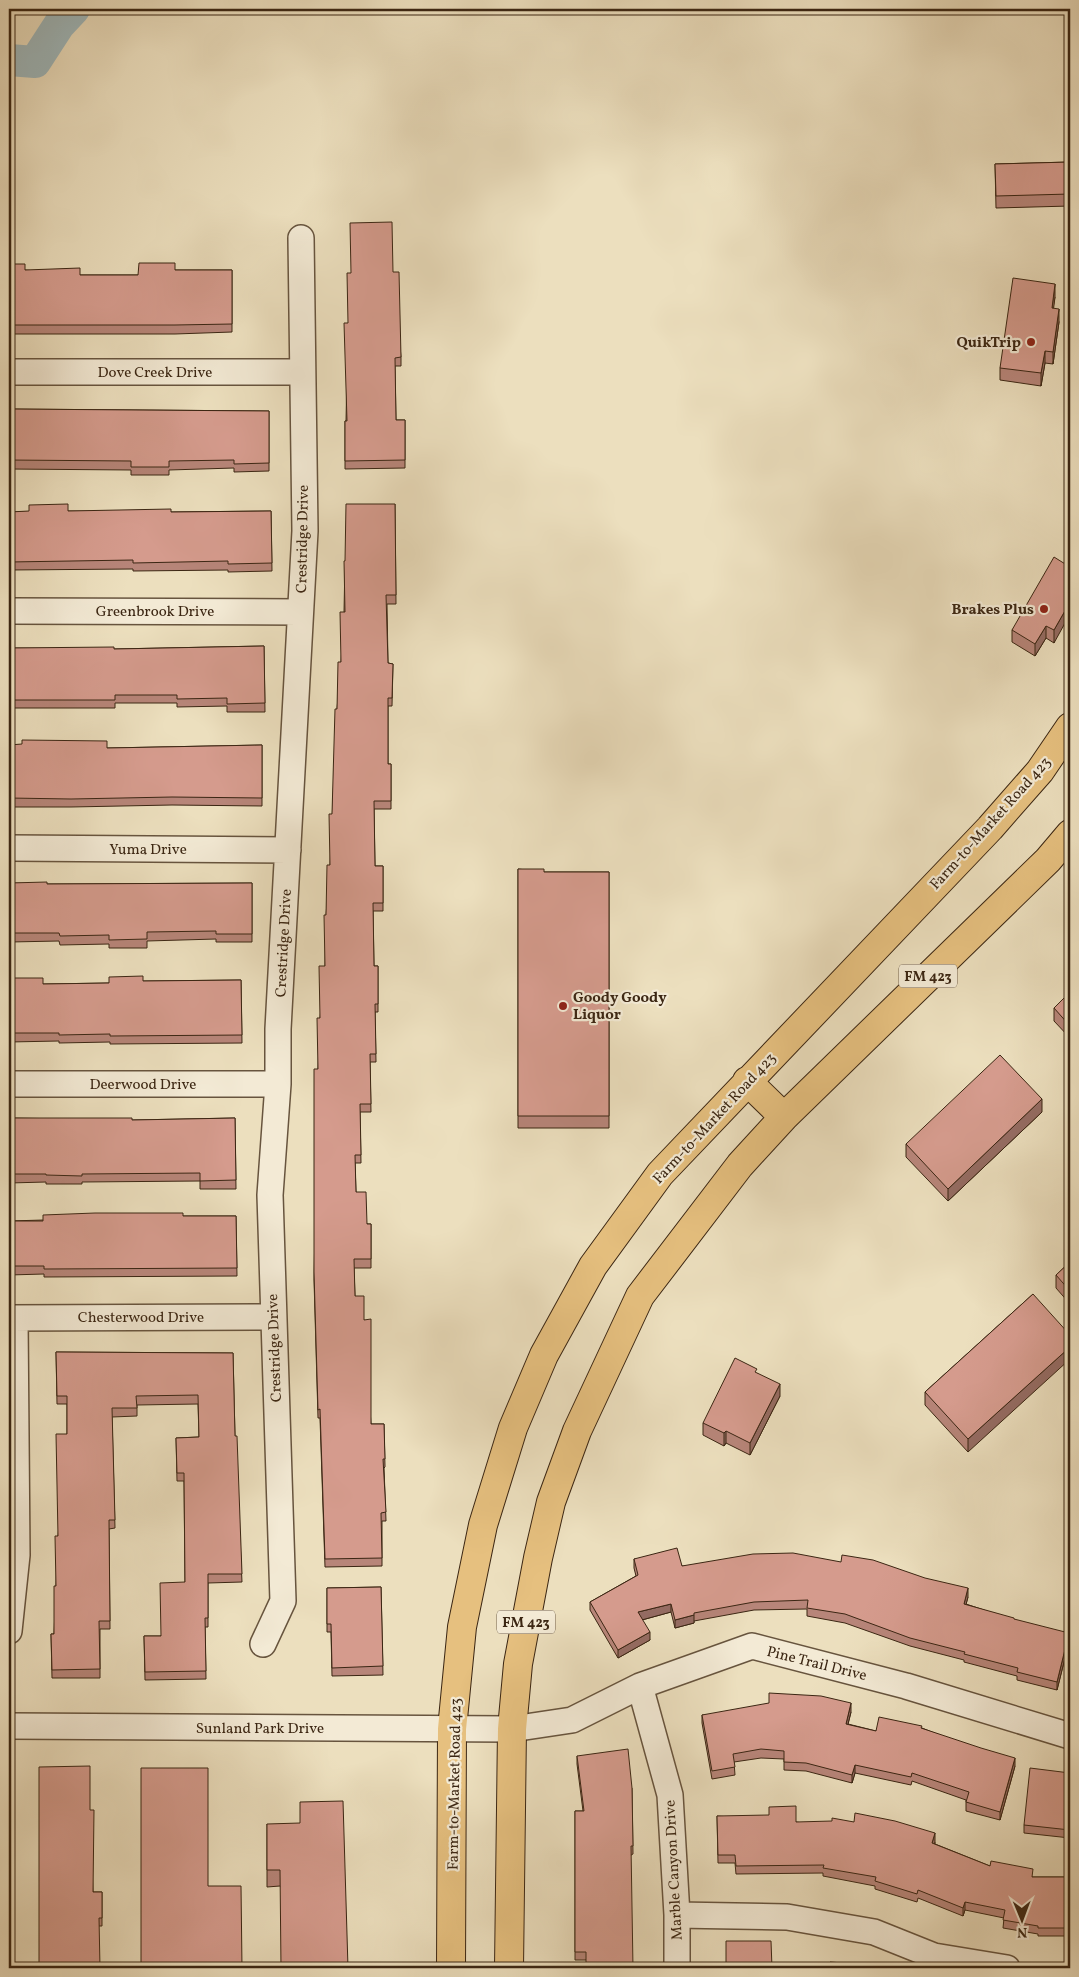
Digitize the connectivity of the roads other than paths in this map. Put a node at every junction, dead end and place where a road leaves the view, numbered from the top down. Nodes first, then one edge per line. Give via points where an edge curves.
1 (301, 238) dead end
2 (9, 372) edge
3 (302, 372) junction
4 (9, 611) edge
5 (300, 612) junction
6 (1070, 727) edge
7 (1070, 834) edge
8 (9, 848) edge
9 (288, 850) junction
10 (747, 1081) junction
11 (9, 1084) edge
12 (278, 1084) junction
13 (784, 1117) junction
14 (272, 1317) junction
15 (12, 1318) edge
16 (13, 1555) edge
17 (9, 1631) edge
18 (264, 1644) dead end
19 (640, 1686) junction
20 (9, 1726) edge
21 (452, 1729) junction
22 (512, 1729) junction
23 (1070, 1736) edge
24 (678, 1915) junction
25 (933, 1962) edge
26 (451, 1968) edge
27 (509, 1968) edge
28 (677, 1968) edge
29 (1007, 1968) edge

1 - 3 street, Crestridge Drive
2 - 3 street, Dove Creek Drive
3 - 5 street, Crestridge Drive via 305,531
4 - 5 street, Greenbrook Drive
5 - 9 street, Crestridge Drive
6 - 10 main road, Farm-to-Market Road 423 via 1040,771 990,828
7 - 13 main road, FM 423 via 1048,860
8 - 9 street, Yuma Drive
9 - 12 street, Crestridge Drive
10 - 13 main road
10 - 21 main road, Farm-to-Market Road 423 via 660,1174 593,1266 544,1355 513,1428 483,1525 462,1627
11 - 12 street, Deerwood Drive
12 - 14 street, Crestridge Drive via 270,1195
13 - 22 main road, FM 423 via 740,1165 640,1296 577,1431 551,1502 538,1558 518,1664
14 - 15 street, Chesterwood Drive
14 - 18 street, Crestridge Drive via 283,1600
15 - 16 street
16 - 17 street
19 - 22 street, Pine Trail Drive via 572,1720
19 - 23 street, Pine Trail Drive via 752,1646 906,1686
19 - 24 street, Marble Canyon Drive via 670,1795
20 - 21 street, Sunland Park Drive
21 - 22 street, Sunland Park Drive
21 - 26 main road, Farm-to-Market Road 423
22 - 27 main road, FM 423
24 - 25 street via 787,1916 874,1932
24 - 28 street, Marble Canyon Drive
25 - 29 street

